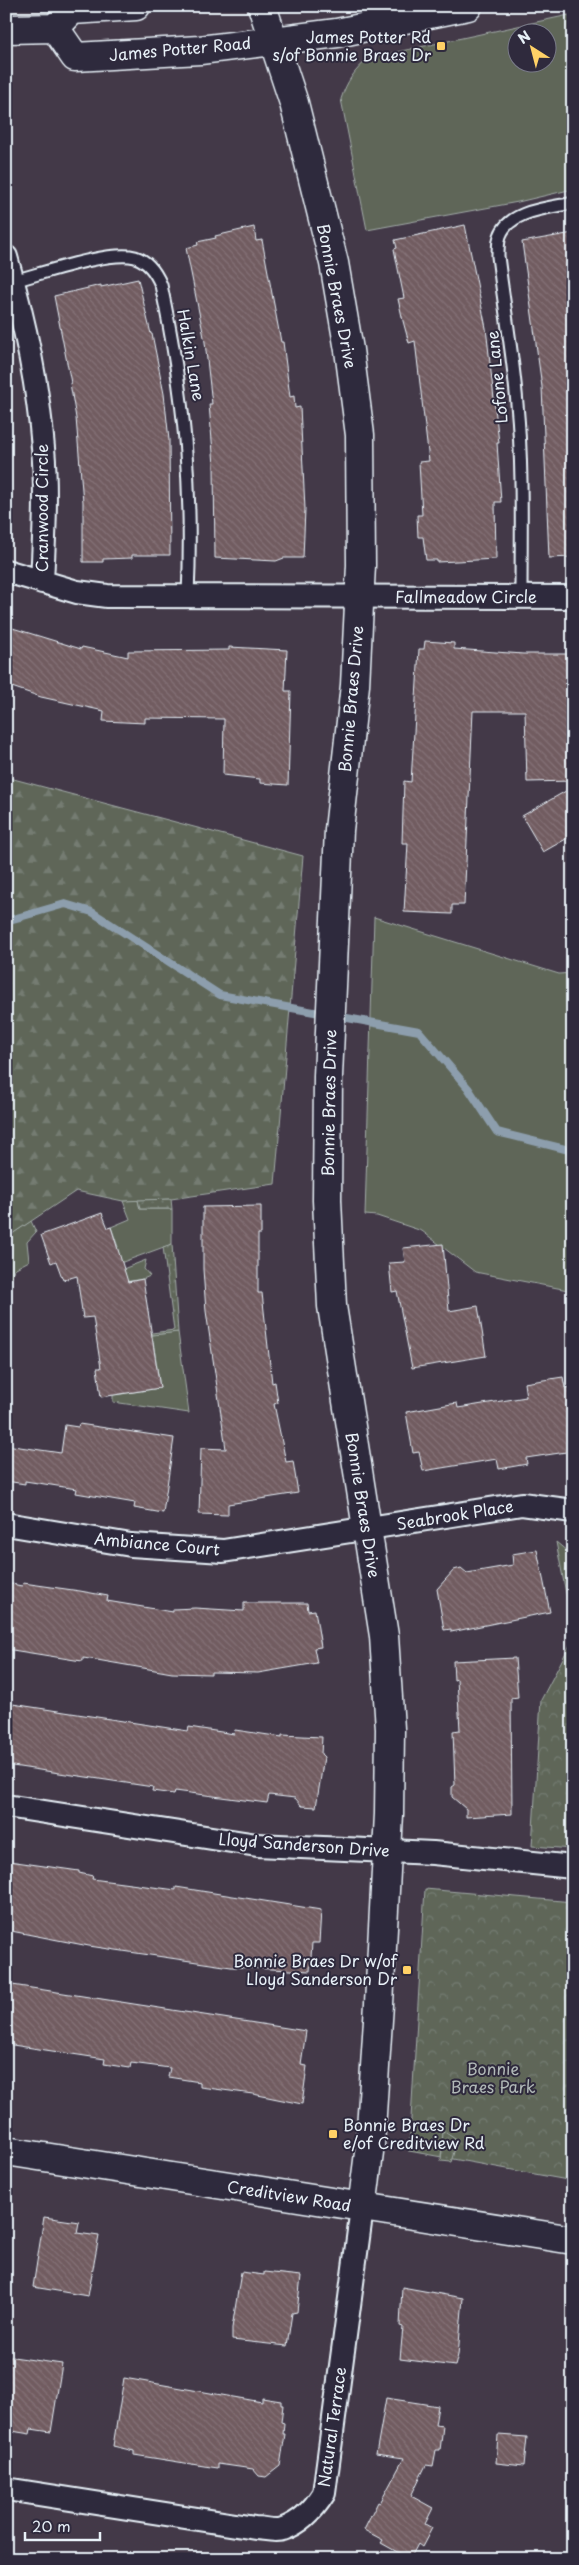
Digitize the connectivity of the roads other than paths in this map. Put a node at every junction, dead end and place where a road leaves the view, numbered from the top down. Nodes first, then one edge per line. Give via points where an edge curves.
1 (136, 6) edge
2 (262, 6) edge
3 (468, 6) edge
4 (55, 28) junction
5 (6, 29) edge
6 (273, 41) junction
7 (573, 203) edge
8 (6, 257) edge
9 (13, 281) junction
10 (6, 571) edge
11 (42, 582) junction
12 (188, 596) junction
13 (359, 597) junction
14 (573, 597) edge
15 (522, 598) junction
16 (573, 1512) edge
17 (6, 1524) edge
18 (367, 1529) junction
19 (6, 1806) edge
20 (387, 1851) junction
21 (573, 1867) edge
22 (6, 2151) edge
23 (362, 2208) junction
24 (573, 2240) edge
25 (6, 2489) edge

1 - 4 street via 72,10
2 - 6 street, Bonnie Braes Drive
3 - 6 street, James Potter Road via 337,33
4 - 5 street
4 - 6 street, James Potter Road via 75,57 200,50
6 - 13 street, Bonnie Braes Drive via 294,103 332,254 349,350 360,435
7 - 15 lane, Lofone Lane via 518,217 505,228 498,246 517,405
8 - 9 street, Cranwood Circle
9 - 11 street, Cranwood Circle via 34,378 44,449
9 - 12 lane, Halkin Lane via 118,255 136,258 156,275 175,350 187,441
10 - 11 street, Cranwood Circle
11 - 12 street, Cranwood Circle via 107,596
12 - 13 street, Cranwood Circle
13 - 15 street, Fallmeadow Circle
13 - 18 street, Bonnie Braes Drive via 340,830 328,1076 327,1200 332,1306
14 - 15 street, Fallmeadow Circle
16 - 18 street, Seabrook Place via 522,1504
17 - 18 street, Ambiance Court via 131,1545 204,1551 242,1550
18 - 20 street, Bonnie Braes Drive via 387,1675 390,1785
19 - 20 street, Lloyd Sanderson Drive via 257,1845
20 - 21 street, Lloyd Sanderson Drive
20 - 23 street, Bonnie Braes Drive via 370,2145
22 - 23 street, Creditview Road
23 - 24 street, Creditview Road
23 - 25 street, Natural Terrace via 324,2493 316,2507 302,2519 281,2530 254,2528

